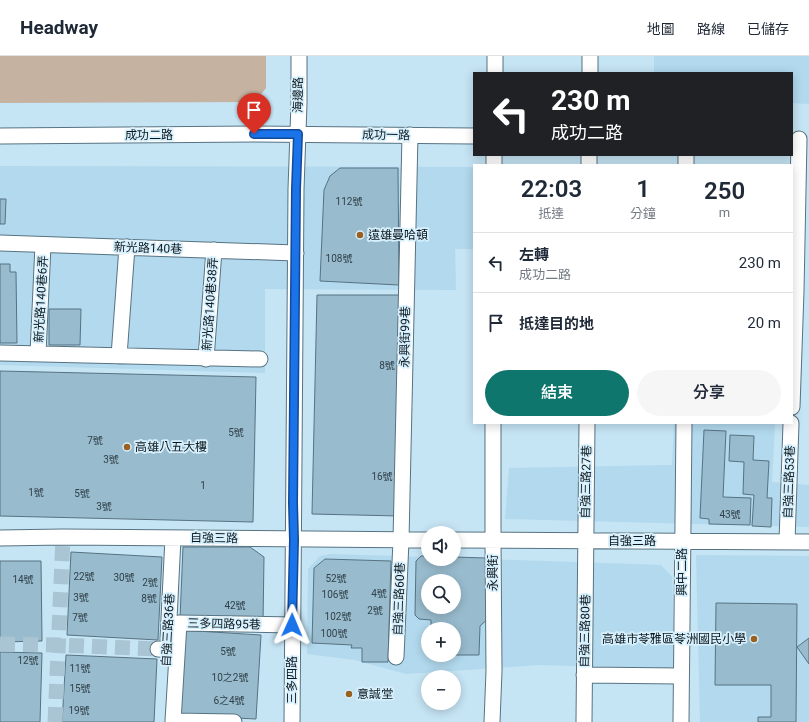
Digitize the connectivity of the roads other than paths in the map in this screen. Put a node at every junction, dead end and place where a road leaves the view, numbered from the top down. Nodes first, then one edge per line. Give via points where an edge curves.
1 (299, 56) edge
2 (495, 56) edge
3 (590, 56) edge
4 (495, 72) edge
5 (590, 72) edge
6 (298, 134) junction
7 (410, 135) junction
8 (0, 136) edge
9 (473, 136) edge
10 (800, 139) edge
11 (0, 244) edge
12 (43, 245) junction
13 (127, 247) junction
14 (214, 250) junction
15 (296, 253) junction
16 (802, 291) edge
17 (0, 353) edge
18 (38, 354) junction
19 (119, 356) junction
20 (206, 358) junction
21 (260, 359) dead end
22 (793, 363) edge
23 (493, 424) edge
24 (587, 424) edge
25 (684, 424) edge
26 (791, 424) edge
27 (0, 538) edge
28 (173, 538) junction
29 (294, 540) junction
30 (401, 540) junction
31 (421, 540) edge
32 (461, 540) edge
33 (493, 540) junction
34 (586, 541) junction
35 (683, 541) junction
36 (787, 542) junction
37 (809, 542) edge
38 (292, 625) junction
39 (167, 649) junction
40 (396, 657) dead end
41 (584, 675) junction
42 (682, 676) junction
43 (168, 721) edge
44 (234, 722) edge
45 (292, 722) edge
46 (492, 722) edge
47 (584, 722) edge
48 (681, 722) edge

1 - 6 street, 海邊路
2 - 4 street
3 - 5 street
6 - 7 street, 成功一路
6 - 8 street, 成功二路
6 - 15 street, 三多四路
7 - 9 street, 成功一路
7 - 30 street, 永興街99巷
10 - 16 street
11 - 12 street, 新光路140巷
12 - 13 street, 新光路140巷
12 - 18 street, 新光路140巷6弄
13 - 14 street, 新光路140巷
13 - 19 street
14 - 15 street, 新光路140巷
14 - 20 street, 新光路140巷38弄
15 - 29 street, 三多四路
16 - 22 street
17 - 18 street
18 - 19 street
19 - 20 street
20 - 21 street
23 - 33 street, 永興街
24 - 34 street, 自強三路27巷
25 - 35 street, 興中二路
26 - 36 street, 自強三路53巷
27 - 28 street, 自強三路
28 - 29 street, 自強三路
28 - 39 street, 自強三路36巷
29 - 30 street, 自強三路
29 - 38 street, 三多四路
30 - 31 street, 自強三路
30 - 40 street, 自強三路60巷
32 - 33 street, 自強三路
33 - 34 street, 自強三路
33 - 46 street, 永興街
34 - 35 street, 自強三路
34 - 41 street, 自強三路80巷
35 - 36 street, 自強三路
35 - 42 street, 興中二路
36 - 37 street, 自強三路
38 - 39 street, 三多四路95巷 via 179,623
38 - 45 street, 三多四路
39 - 43 street, 自強三路36巷
41 - 42 street
41 - 47 street, 自強三路80巷
42 - 48 street, 興中二路
43 - 44 street

